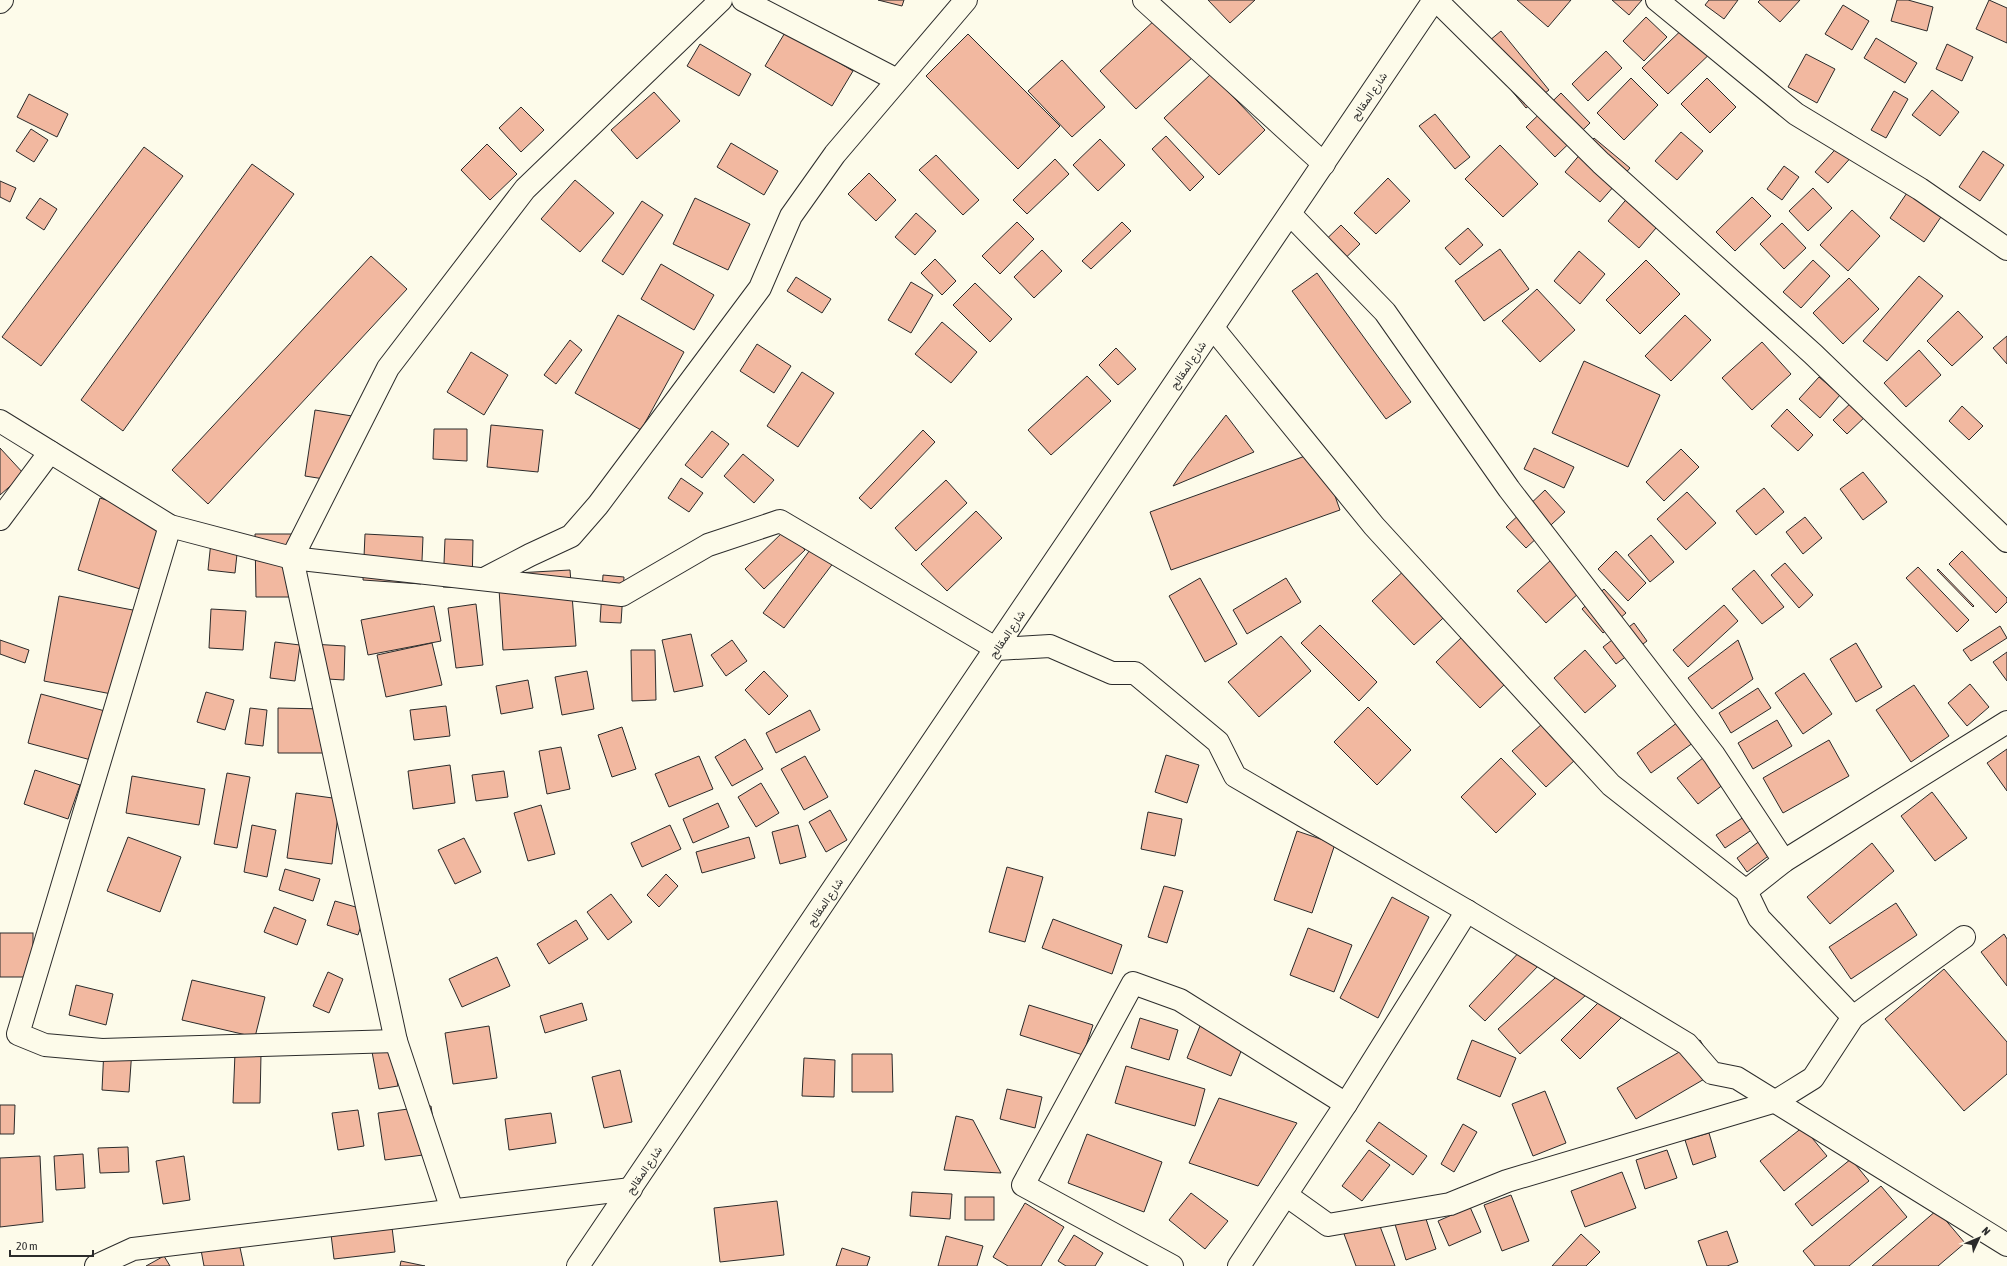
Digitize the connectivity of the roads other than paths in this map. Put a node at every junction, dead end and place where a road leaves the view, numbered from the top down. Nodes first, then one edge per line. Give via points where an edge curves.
1 (721, 0) edge
2 (743, 0) edge
3 (966, 0) edge
4 (1144, 0) edge
5 (1435, 0) edge
6 (1657, 0) edge
7 (897, 80) junction
8 (1324, 164) junction
9 (1290, 214) junction
10 (2007, 249) edge
11 (1213, 328) junction
12 (0, 421) edge
13 (50, 452) junction
14 (0, 520) edge
15 (170, 526) junction
16 (2007, 541) edge
17 (292, 558) junction
18 (484, 580) junction
19 (997, 649) junction
20 (2007, 722) edge
21 (1784, 861) junction
22 (1746, 891) junction
23 (1467, 911) junction
24 (1964, 937) dead end
25 (1853, 1017) junction
26 (396, 1041) junction
27 (1776, 1101) junction
28 (1346, 1104) junction
29 (631, 1188) junction
30 (1286, 1195) junction
31 (452, 1210) junction
32 (2007, 1245) edge
33 (96, 1266) edge
34 (578, 1266) edge
35 (1172, 1266) edge
36 (1239, 1266) edge

1 - 17 street via 525,189 388,368
2 - 7 street
3 - 7 street
4 - 8 street
5 - 8 street, شارع المقالح
5 - 16 street via 1601,163 1814,354
6 - 10 street via 1796,114 1920,189
7 - 18 street via 836,154 791,216 760,288 598,505 571,536
8 - 9 street, شارع المقالح
9 - 11 street, شارع المقالح
9 - 21 street via 1385,312 1509,488 1714,755
11 - 19 street, شارع المقالح
11 - 22 street via 1374,526 1611,785
12 - 13 street
13 - 14 street
13 - 15 street
15 - 17 street
15 - 26 street via 18,1034 44,1045 102,1050
17 - 18 street
17 - 26 street
18 - 19 street via 622,595 708,545 780,521
19 - 23 street via 1050,646 1112,673 1135,673 1218,742 1235,776
19 - 29 street, شارع المقالح
20 - 21 street
21 - 22 street
22 - 25 street via 1759,918
23 - 27 street via 1687,1044 1712,1073 1737,1078
23 - 28 street
24 - 25 street
25 - 27 street via 1813,1078
26 - 31 street
27 - 30 street via 1507,1181 1450,1204 1328,1225
27 - 32 street
28 - 30 street
28 - 35 street via 1180,1000 1133,983 1022,1185
29 - 31 street
29 - 34 street, شارع المقالح
30 - 36 street
31 - 33 street via 133,1249

